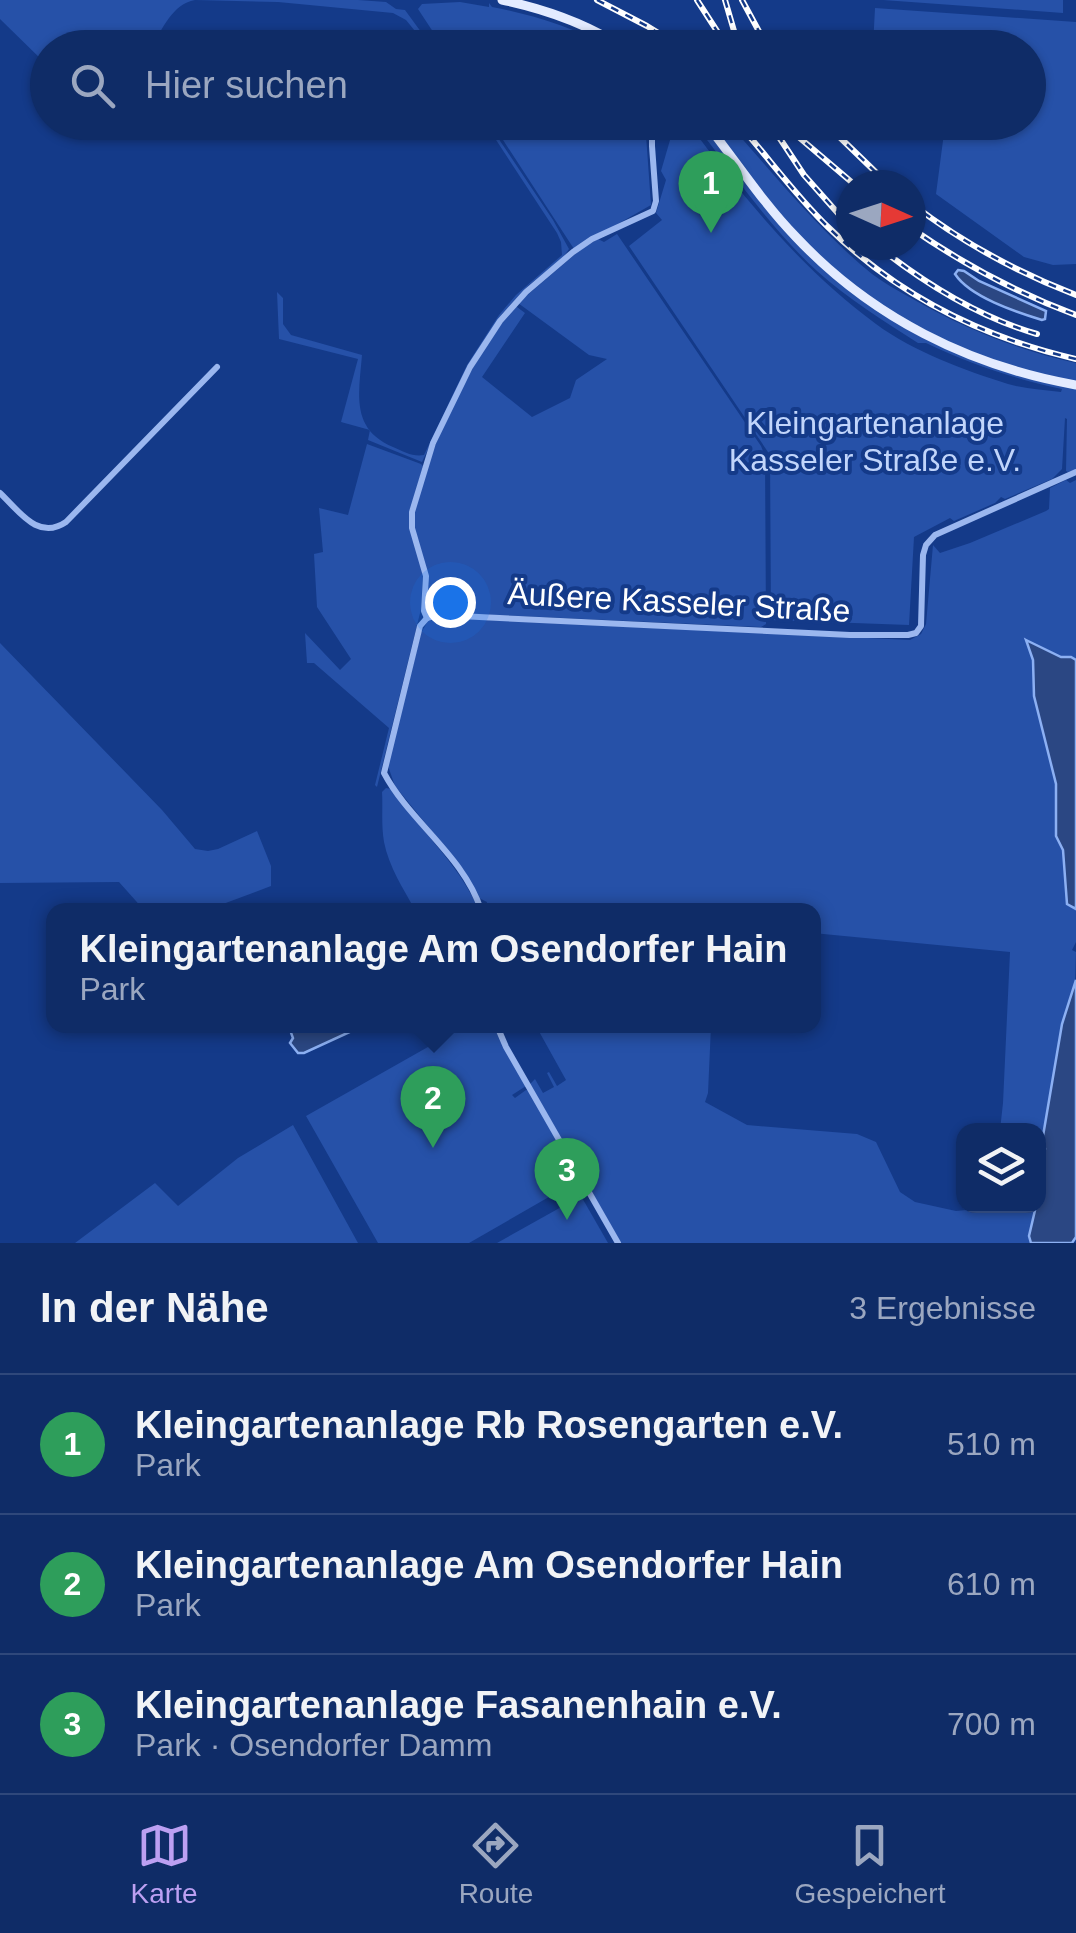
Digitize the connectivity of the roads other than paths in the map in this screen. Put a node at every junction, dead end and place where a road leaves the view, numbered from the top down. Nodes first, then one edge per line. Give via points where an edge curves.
1 (502, 0) edge
2 (589, 30) edge
3 (652, 140) edge
4 (719, 140) edge
5 (217, 367) dead end
6 (1076, 385) edge
7 (1076, 472) edge
8 (0, 492) edge
9 (427, 618) junction
10 (478, 903) edge
11 (500, 1033) edge
12 (618, 1243) edge

1 - 2 main road
3 - 9 street via 652,211 592,239 526,292 458,390 412,512
4 - 6 main road via 795,236 878,308 973,357
5 - 8 street via 58,527 33,525
7 - 9 street, Äußere Kasseler Straße via 935,535 924,555 920,626 908,636
9 - 10 street via 384,773 460,869
11 - 12 street

